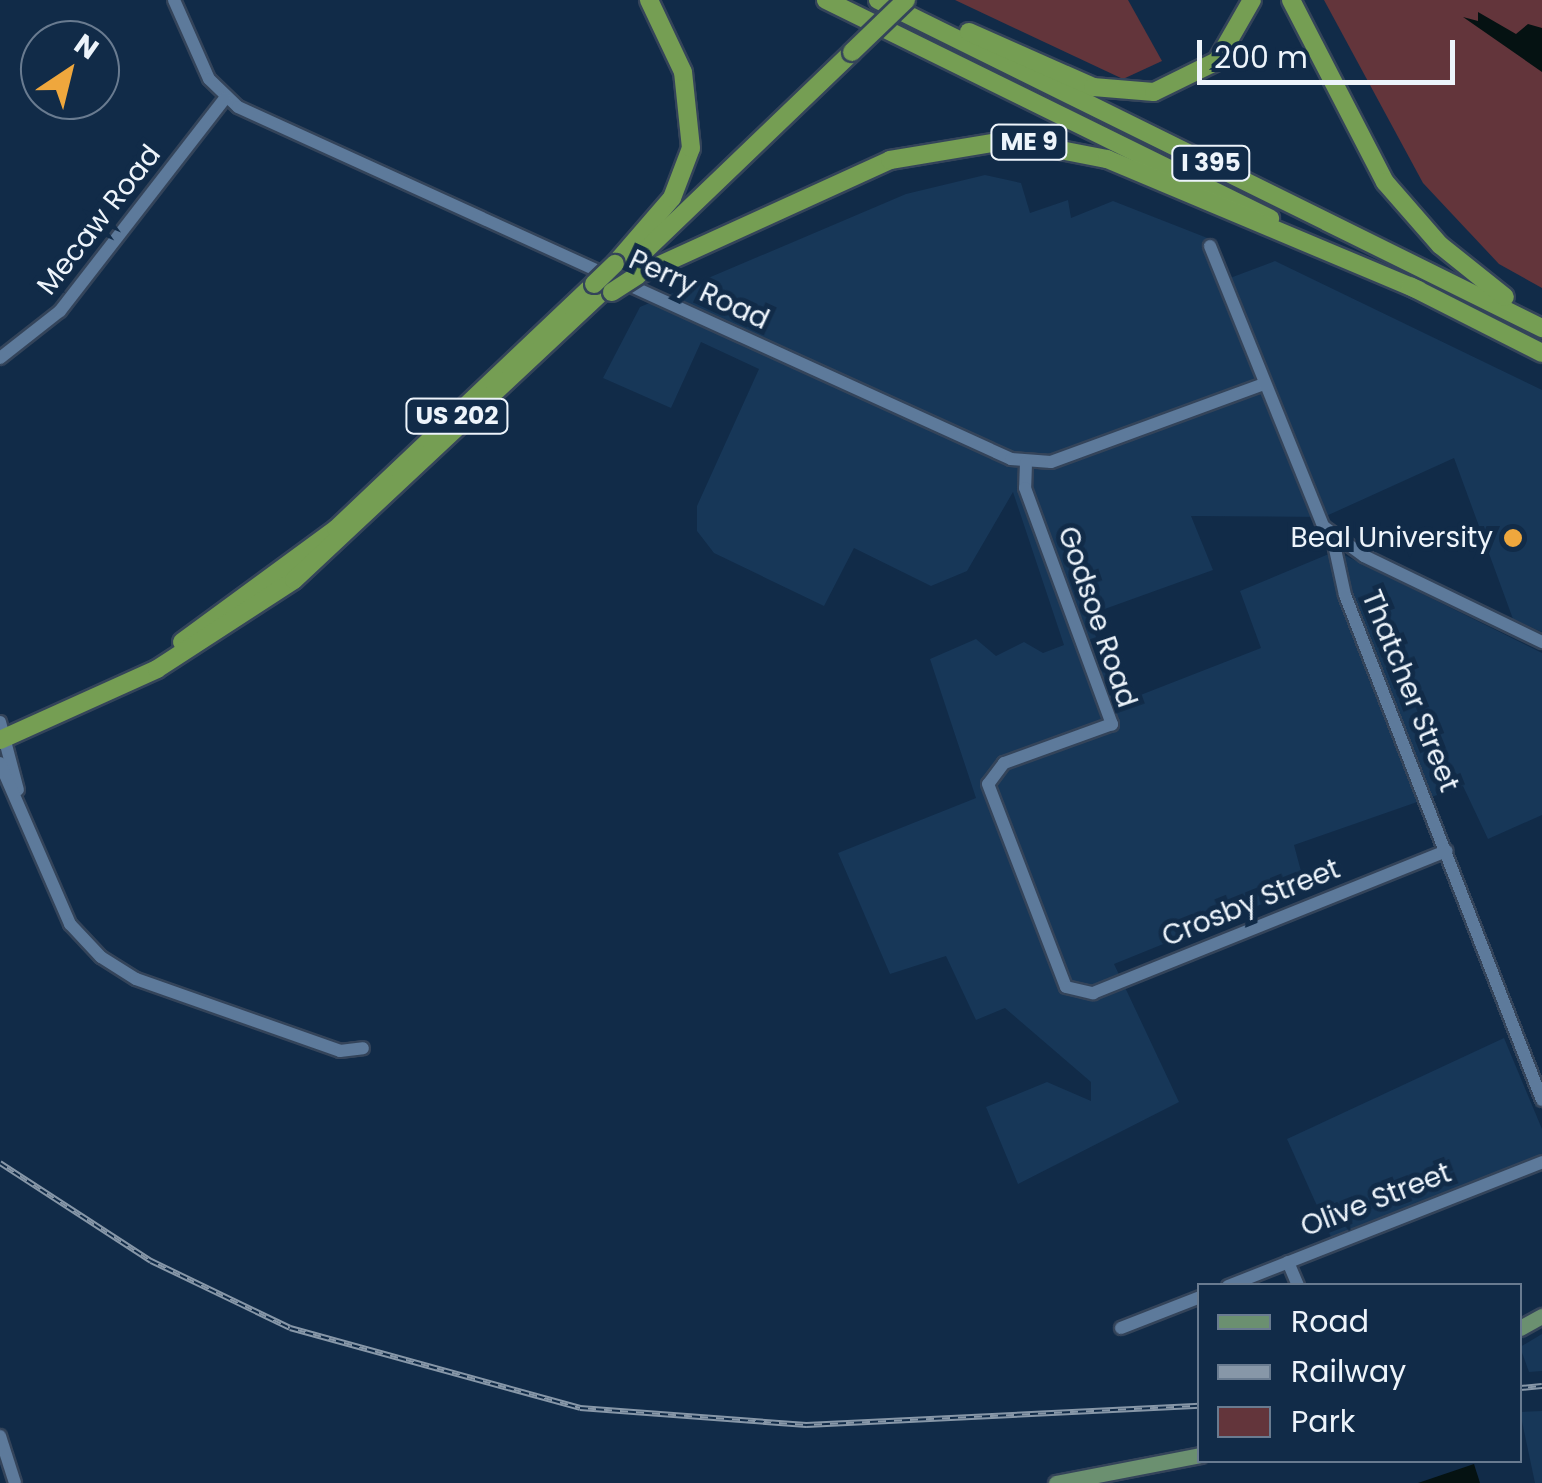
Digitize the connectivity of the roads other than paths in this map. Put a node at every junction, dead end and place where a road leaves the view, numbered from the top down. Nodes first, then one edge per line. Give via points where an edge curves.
1 (174, 0) edge
2 (649, 0) edge
3 (826, 0) edge
4 (878, 0) edge
5 (899, 0) edge
6 (1252, 0) edge
7 (1290, 0) edge
8 (847, 50) junction
9 (225, 98) junction
10 (634, 244) junction
11 (1210, 246) dead end
12 (626, 269) junction
13 (604, 289) junction
14 (1419, 290) junction
15 (1542, 326) edge
16 (1542, 354) edge
17 (0, 358) edge
18 (1264, 384) junction
19 (1026, 463) junction
20 (1332, 535) junction
21 (1542, 642) edge
22 (92, 698) junction
23 (2, 733) edge
24 (0, 763) edge
25 (19, 802) junction
26 (1447, 851) junction
27 (1074, 993) joint
28 (363, 1048) dead end
29 (1542, 1100) edge
30 (1542, 1162) edge
31 (1288, 1262) junction
32 (1236, 1283) edge
33 (1297, 1283) edge
34 (1197, 1298) edge
35 (1121, 1328) dead end
36 (0, 1436) edge
37 (1197, 1456) edge
38 (15, 1483) edge
39 (1056, 1483) edge

1 - 9 street
2 - 10 highway via 683,72 692,140 676,191
3 - 14 highway, I 395
4 - 15 highway, I 395
5 - 6 highway via 1083,83 1137,94 1210,66
5 - 8 highway, bridge
7 - 15 highway via 1392,192 1448,253
8 - 10 highway
8 - 12 highway
9 - 17 street, Mecaw Road via 60,311
9 - 19 street, Perry Road
10 - 12 highway, US 202
11 - 18 street, Thatcher Street
12 - 13 highway, US 202, bridge
12 - 14 highway, ME 9 via 890,160 1010,140 1107,159
13 - 22 highway, US 202 via 306,555
13 - 22 highway, US 202 via 294,580 183,654
14 - 16 highway, I 395
18 - 19 street via 1060,460
18 - 20 street, Thatcher Street via 1312,510
19 - 27 street, Godsoe Road via 1025,488 1112,724 1004,763 988,793
20 - 21 street
20 - 26 street, Thatcher Street via 1338,573
22 - 23 highway, US 202
23 - 25 street
24 - 25 street
25 - 28 street via 70,924 101,957 136,979 340,1051
26 - 27 street, Crosby Street via 1093,993
26 - 29 street, Thatcher Street
30 - 31 street, Olive Street
31 - 32 street, Olive Street
31 - 33 street
34 - 35 street
36 - 38 street
37 - 39 main road

